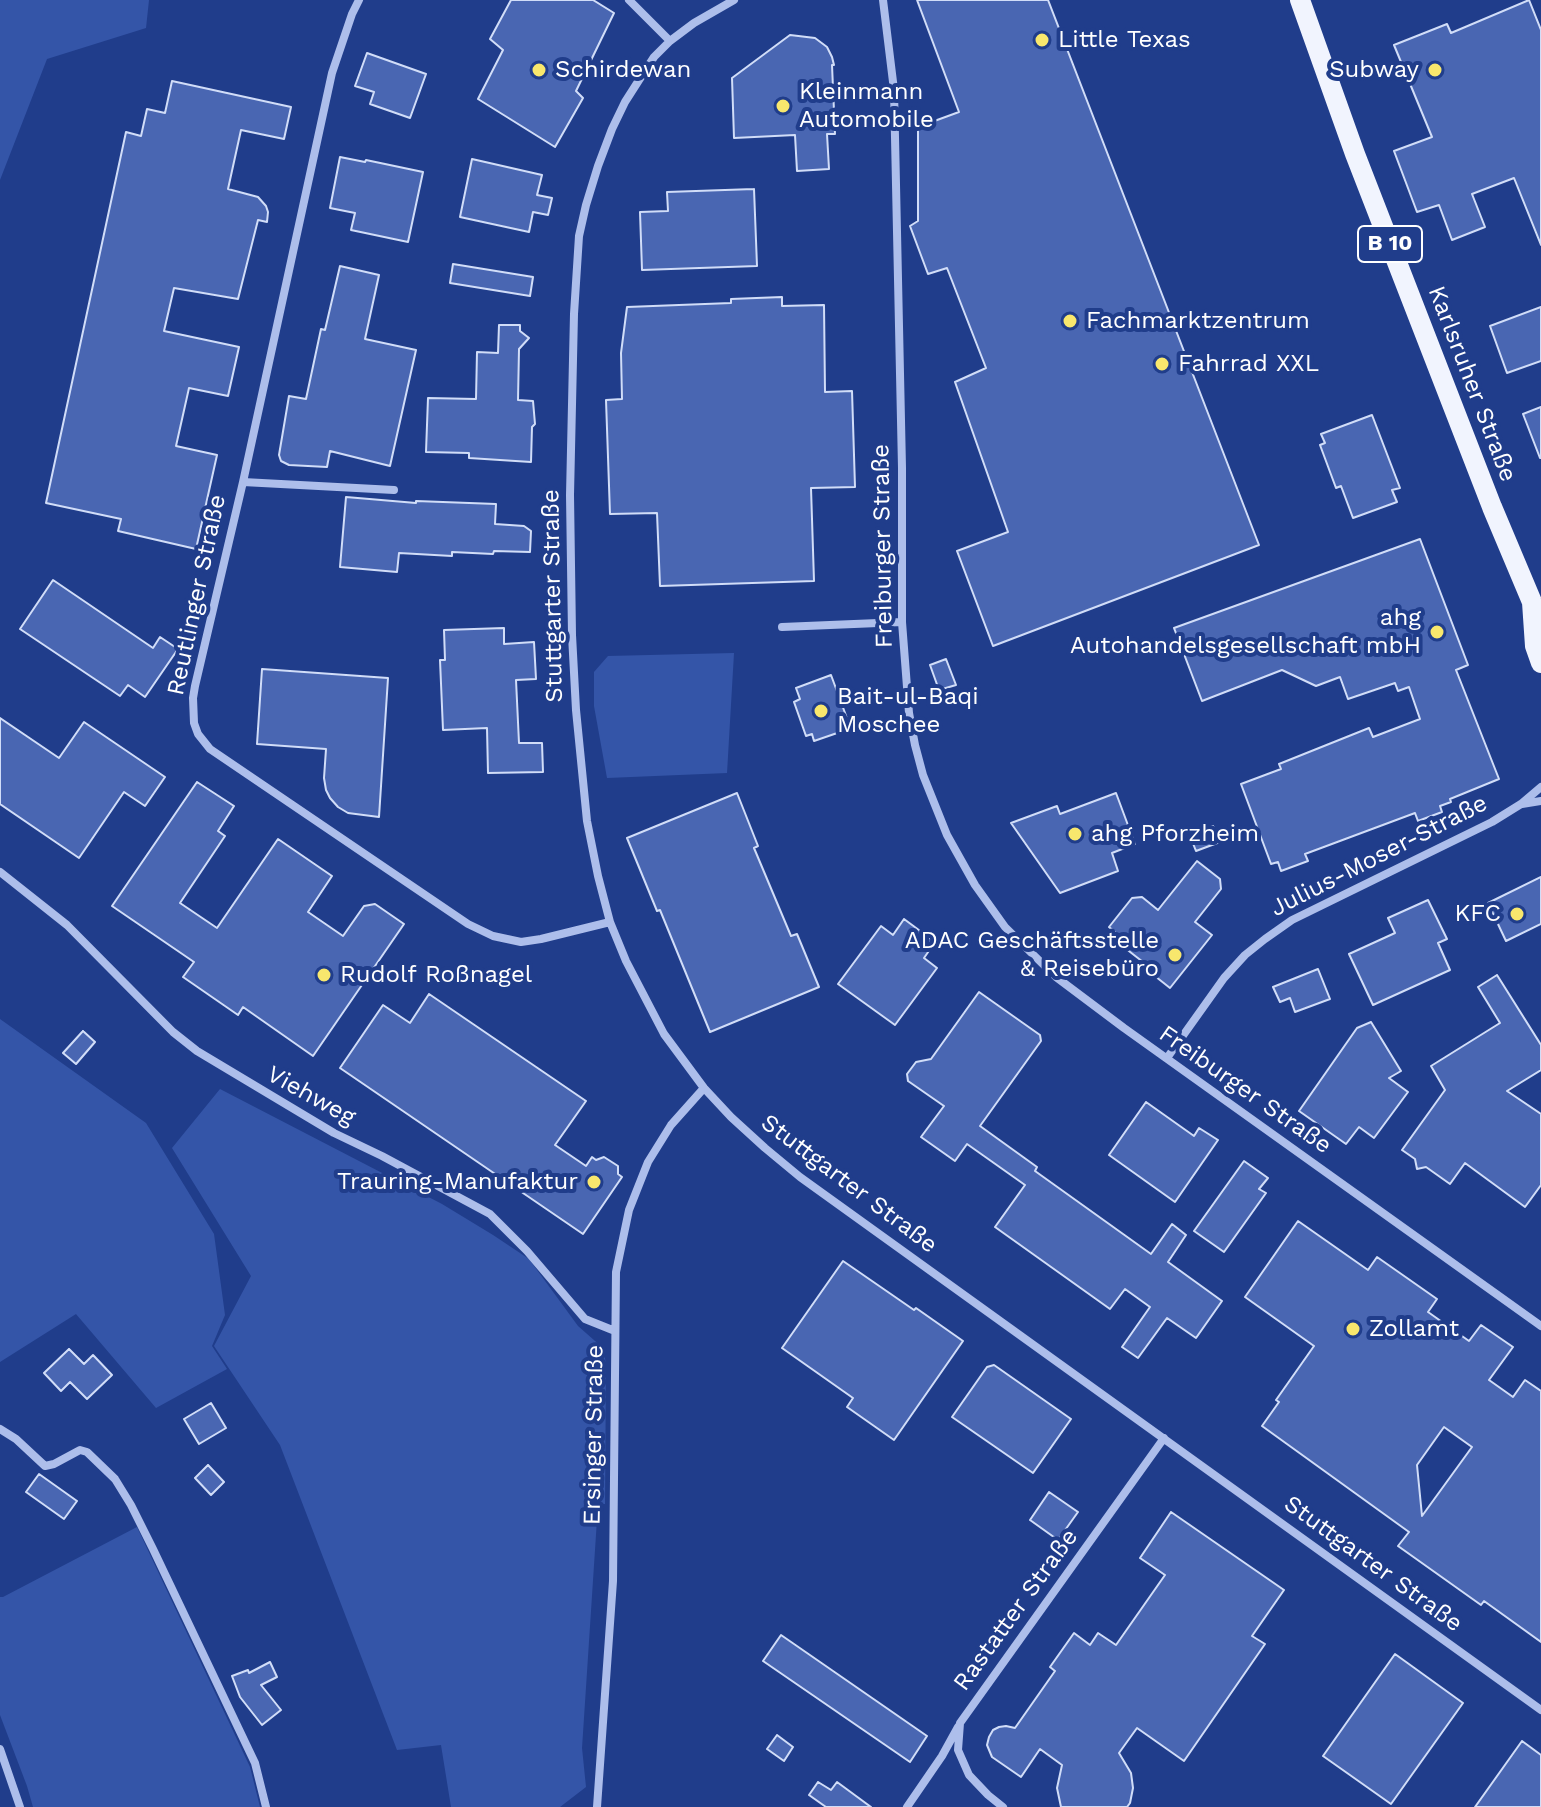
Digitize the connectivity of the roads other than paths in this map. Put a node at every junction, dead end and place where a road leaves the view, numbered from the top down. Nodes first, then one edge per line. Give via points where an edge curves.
1 (359, 0) edge
2 (629, 0) edge
3 (734, 0) edge
4 (883, 0) edge
5 (1299, 1) edge
6 (670, 41) junction
7 (243, 482) junction
8 (394, 490) dead end
9 (1537, 609) edge
10 (902, 622) junction
11 (782, 627) dead end
12 (1541, 663) edge
13 (1541, 787) edge
14 (1541, 801) edge
15 (1521, 804) junction
16 (0, 872) edge
17 (610, 922) junction
18 (1167, 1058) junction
19 (704, 1088) junction
20 (1541, 1326) edge
21 (615, 1331) junction
22 (0, 1429) edge
23 (1164, 1438) junction
24 (1541, 1710) edge
25 (960, 1723) junction
26 (0, 1749) edge
27 (20, 1807) edge
28 (266, 1807) edge
29 (597, 1807) edge
30 (907, 1807) edge
31 (1003, 1807) edge

1 - 7 street, Reutlinger Straße via 332,73
2 - 6 street
3 - 6 street, Stuttgarter Straße
4 - 10 street, Freiburger Straße via 894,90
5 - 9 main road, Karlsruher Straße / B 10 via 1492,507
6 - 17 street, Stuttgarter Straße via 654,57 612,129 586,205 576,273 572,635 587,821
7 - 8 street
7 - 17 street, Reutlinger Straße via 193,698 194,723 204,742 380,866 493,936 531,941
9 - 12 main road, Karlsruher Straße / B 10 via 1535,646
10 - 11 street
10 - 18 street, Freiburger Straße via 915,745 934,806 961,862 999,919 1031,954
13 - 15 street, Julius-Moser-Straße
14 - 15 street, Julius-Moser-Straße
15 - 18 street, Julius-Moser-Straße via 1292,920 1265,939 1224,978
16 - 21 street, Viehweg via 67,925 197,1051 334,1133 490,1214 585,1319
17 - 19 street, Stuttgarter Straße via 656,1022
18 - 20 street, Freiburger Straße
19 - 21 street, Ersinger Straße via 658,1145 635,1195 616,1272
19 - 23 street, Stuttgarter Straße via 800,1177
21 - 29 street, Ersinger Straße via 613,1581
22 - 28 street via 45,1466 80,1450 115,1479 255,1763
23 - 24 street, Stuttgarter Straße
23 - 25 street, Rastatter Straße
25 - 30 street
25 - 31 street, Rastatter Straße via 958,1750 969,1775
26 - 27 street

